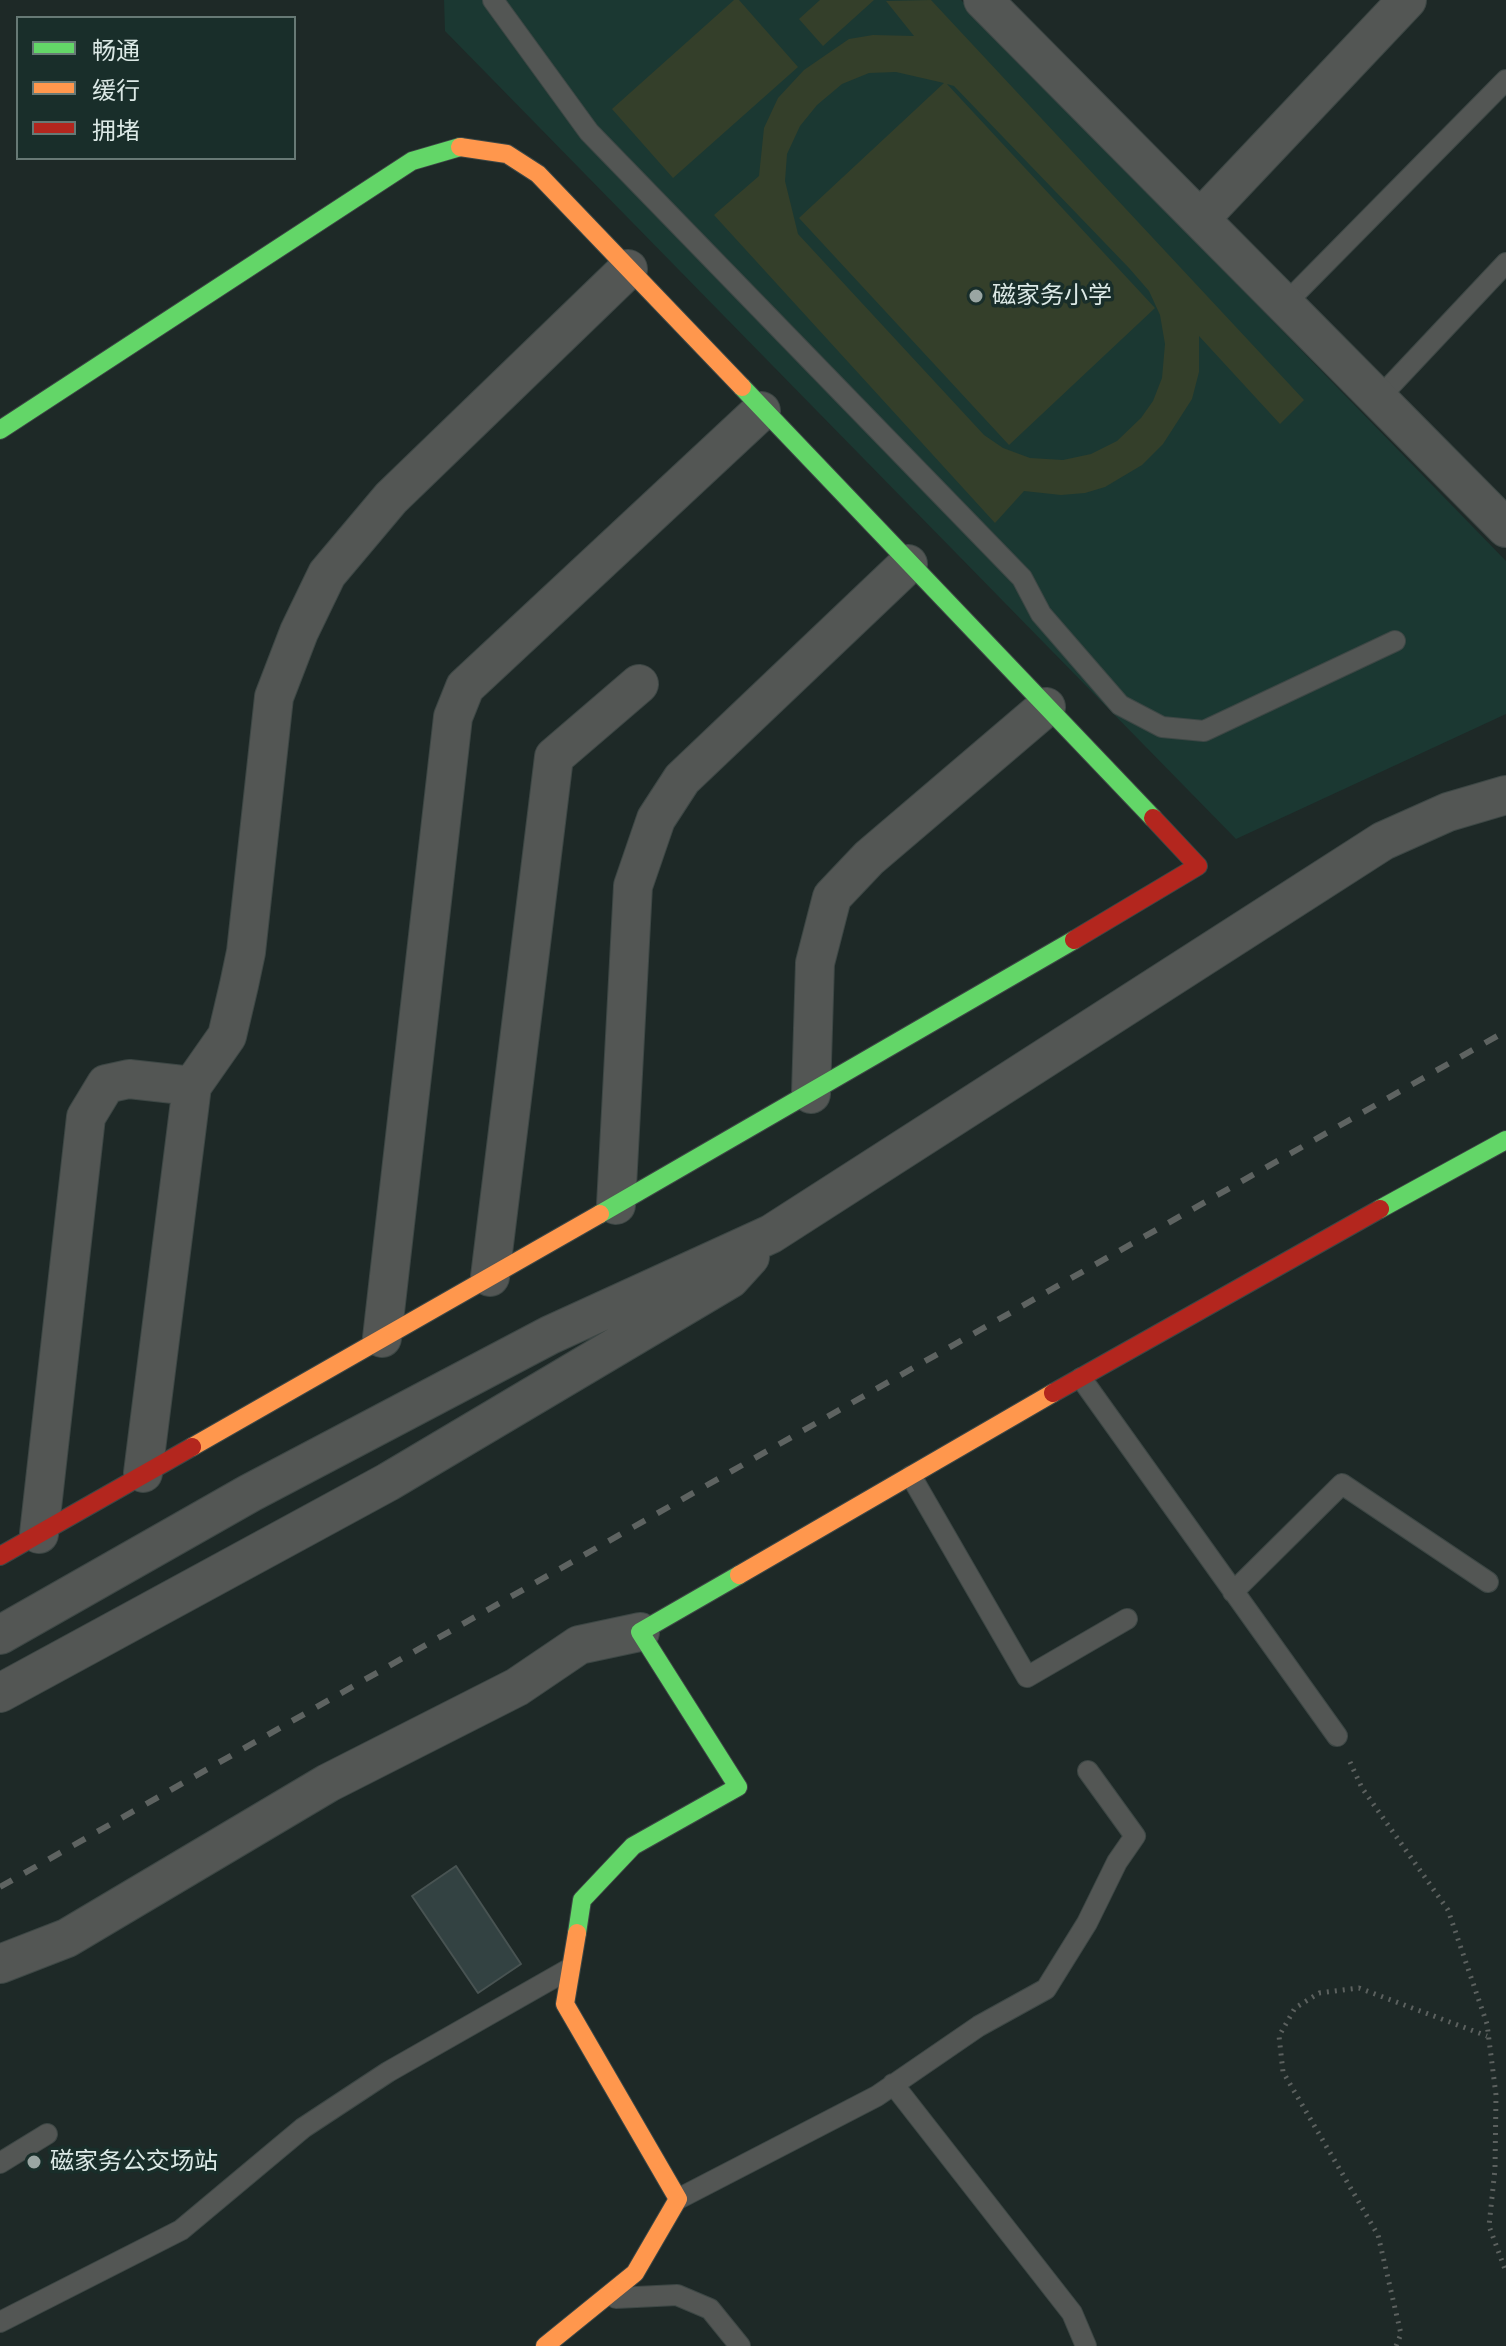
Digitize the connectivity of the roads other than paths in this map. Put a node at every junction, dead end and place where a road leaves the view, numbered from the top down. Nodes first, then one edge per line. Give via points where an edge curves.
1 (493, 0) edge
2 (983, 0) edge
3 (1407, 0) edge
4 (1506, 80) edge
5 (1200, 219) junction
6 (1506, 263) edge
7 (628, 269) junction
8 (1285, 304) junction
9 (1378, 399) junction
10 (761, 411) junction
11 (0, 430) edge
12 (1506, 528) edge
13 (908, 564) junction
14 (1395, 641) dead end
15 (639, 684) dead end
16 (1046, 707) junction
17 (1506, 795) edge
18 (192, 1086) junction
19 (811, 1094) junction
20 (1506, 1140) edge
21 (616, 1205) junction
22 (771, 1234) junction
23 (490, 1277) junction
24 (382, 1338) junction
25 (1081, 1378) junction
26 (143, 1473) junction
27 (911, 1476) junction
28 (39, 1534) junction
29 (0, 1556) edge
30 (1488, 1582) dead end
31 (1233, 1592) junction
32 (1127, 1619) dead end
33 (640, 1632) junction
34 (0, 1635) edge
35 (0, 1693) edge
36 (1337, 1736) road end
37 (1088, 1771) dead end
38 (0, 1964) edge
39 (571, 1968) junction
40 (893, 2084) junction
41 (47, 2134) dead end
42 (0, 2163) edge
43 (678, 2199) junction
44 (604, 2298) junction
45 (0, 2322) edge
46 (545, 2346) edge
47 (740, 2346) edge
48 (1086, 2346) edge

1 - 14 lane via 589,132 1022,578 1041,614 1120,705 1162,727 1204,731
2 - 5 street
3 - 5 street
4 - 8 lane
5 - 8 street
6 - 9 lane
7 - 10 street
7 - 11 street via 523,162 489,149 447,148 412,161
7 - 18 street via 391,498 327,574 274,697 246,952 227,1036
8 - 9 street
9 - 12 street
10 - 13 street
10 - 24 street via 465,687 453,717
13 - 16 street
13 - 21 street via 682,779 656,819 633,886
15 - 23 street via 554,757
16 - 19 street via 869,858 832,897 815,963
16 - 19 street via 1198,866
17 - 22 street via 1448,812 1383,841
18 - 26 street
18 - 28 street via 129,1079 106,1084 86,1117
19 - 21 street
20 - 25 street
21 - 23 street
22 - 34 street via 550,1335 250,1493
22 - 35 street via 730,1279 388,1482
23 - 24 street
24 - 26 street
25 - 27 street
25 - 31 lane
26 - 28 street
27 - 32 lane via 1027,1677
27 - 33 street
28 - 29 street
30 - 31 lane via 1342,1484
31 - 36 lane
33 - 38 street via 579,1645 517,1687 328,1783 67,1938
33 - 39 street via 738,1787 633,1846 582,1900
37 - 40 lane via 1135,1836 1046,1989
39 - 43 street via 565,2004
39 - 45 lane via 388,2072 303,2128 181,2230
40 - 43 lane
40 - 48 lane via 1072,2313
41 - 42 lane
43 - 44 street via 635,2273
44 - 46 street
44 - 47 lane via 677,2295 710,2309

